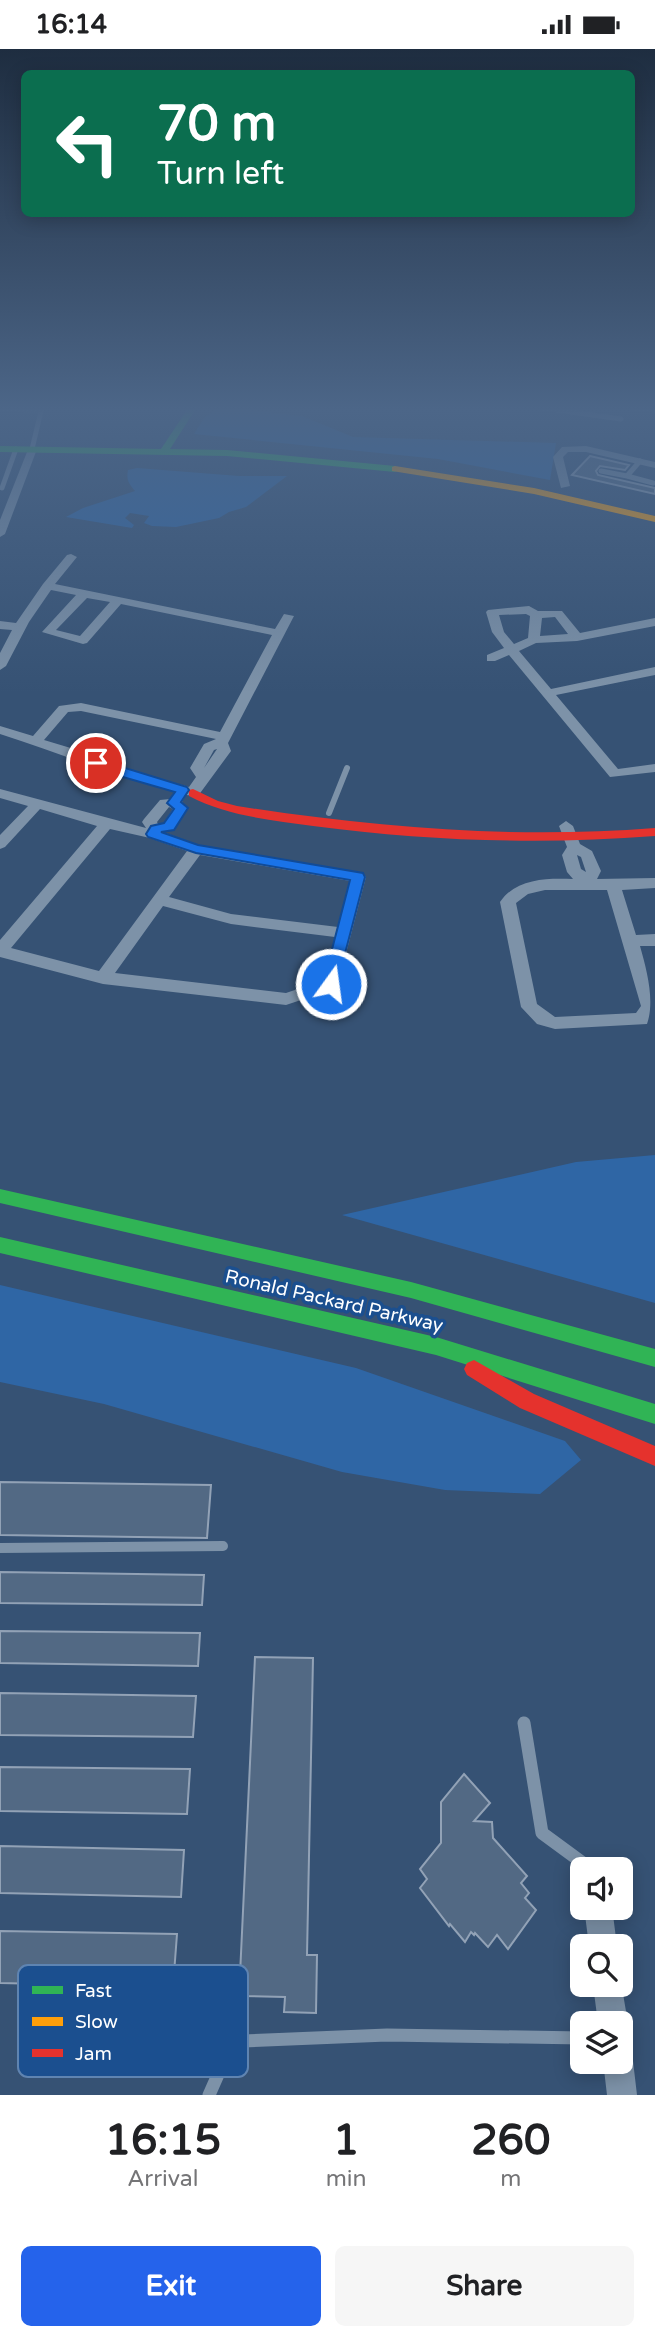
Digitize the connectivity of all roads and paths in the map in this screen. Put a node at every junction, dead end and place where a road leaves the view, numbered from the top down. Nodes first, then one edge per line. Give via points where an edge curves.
1 (7, 502) edge
2 (583, 502) edge
3 (636, 502) edge
4 (655, 507) edge
5 (655, 519) edge
6 (0, 534) edge
7 (71, 557) dead end
8 (47, 586) junction
9 (84, 594) junction
10 (118, 601) junction
11 (288, 615) dead end
12 (536, 615) junction
13 (655, 622) edge
14 (0, 625) edge
15 (19, 627) junction
16 (279, 633) junction
17 (577, 637) junction
18 (534, 640) junction
19 (511, 649) junction
20 (491, 658) dead end
21 (0, 666) edge
22 (655, 671) edge
23 (548, 693) junction
24 (0, 730) edge
25 (222, 740) junction
26 (35, 742) junction
27 (347, 768) dead end
28 (655, 768) edge
29 (0, 793) edge
30 (183, 795) junction
31 (37, 804) junction
32 (329, 813) junction
33 (655, 817) edge
34 (107, 824) junction
35 (154, 832) junction
36 (655, 832) edge
37 (571, 837) junction
38 (0, 844) edge
39 (196, 849) junction
40 (589, 883) junction
41 (655, 883) edge
42 (613, 885) junction
43 (159, 900) junction
44 (344, 933) junction
45 (655, 940) edge
46 (630, 941) junction
47 (103, 978) junction
48 (0, 1196) edge
49 (0, 1245) edge
50 (436, 1346) junction
51 (655, 1358) edge
52 (655, 1414) edge
53 (655, 1457) edge
54 (223, 1546) dead end
55 (0, 1548) edge
56 (524, 1723) dead end
57 (575, 1857) edge
58 (570, 2038) edge
59 (248, 2041) edge
60 (620, 2074) edge
61 (217, 2077) edge
62 (209, 2095) edge
63 (622, 2095) edge

1 - 6 street
2 - 5 main road
3 - 4 main road
7 - 8 street
8 - 9 street
8 - 15 street
9 - 10 street
9 - 10 street via 48,632 83,640
10 - 16 street
11 - 16 street
12 - 17 street via 558,614
12 - 18 street
12 - 19 street via 529,610 492,612 498,632
13 - 17 street
14 - 15 street
15 - 21 street
16 - 25 street
17 - 18 street
18 - 19 street
19 - 20 street
19 - 23 street
22 - 23 street
23 - 28 street via 615,774
24 - 26 street
25 - 26 street via 81,707 64,709
25 - 30 street via 224,751 214,770 202,775
26 - 30 street
27 - 32 lane
29 - 31 street
30 - 32 main road via 214,790
30 - 35 street via 169,827
30 - 37 main road via 390,834 471,840
31 - 34 street
31 - 38 street
32 - 37 main road via 517,827
33 - 37 main road via 599,825
34 - 35 street
34 - 47 street via 0,951
35 - 39 street
36 - 37 main road
37 - 40 street via 569,855 574,872
39 - 43 street
39 - 44 street via 358,877
40 - 42 street
40 - 46 street via 519,890 508,902 529,1007 555,1023 641,1019 650,1007
41 - 42 street
42 - 46 street
43 - 44 street via 231,919
43 - 47 street
44 - 47 street via 331,984 286,999
45 - 46 street
48 - 51 main road, Ronald Packard Parkway via 468,1304
49 - 50 main road, Ronald Packard Parkway
50 - 52 main road, Ronald Packard Parkway
50 - 53 main road via 527,1401
54 - 55 lane
56 - 57 lane via 542,1833
58 - 59 lane via 387,2035
60 - 63 street
61 - 62 lane

